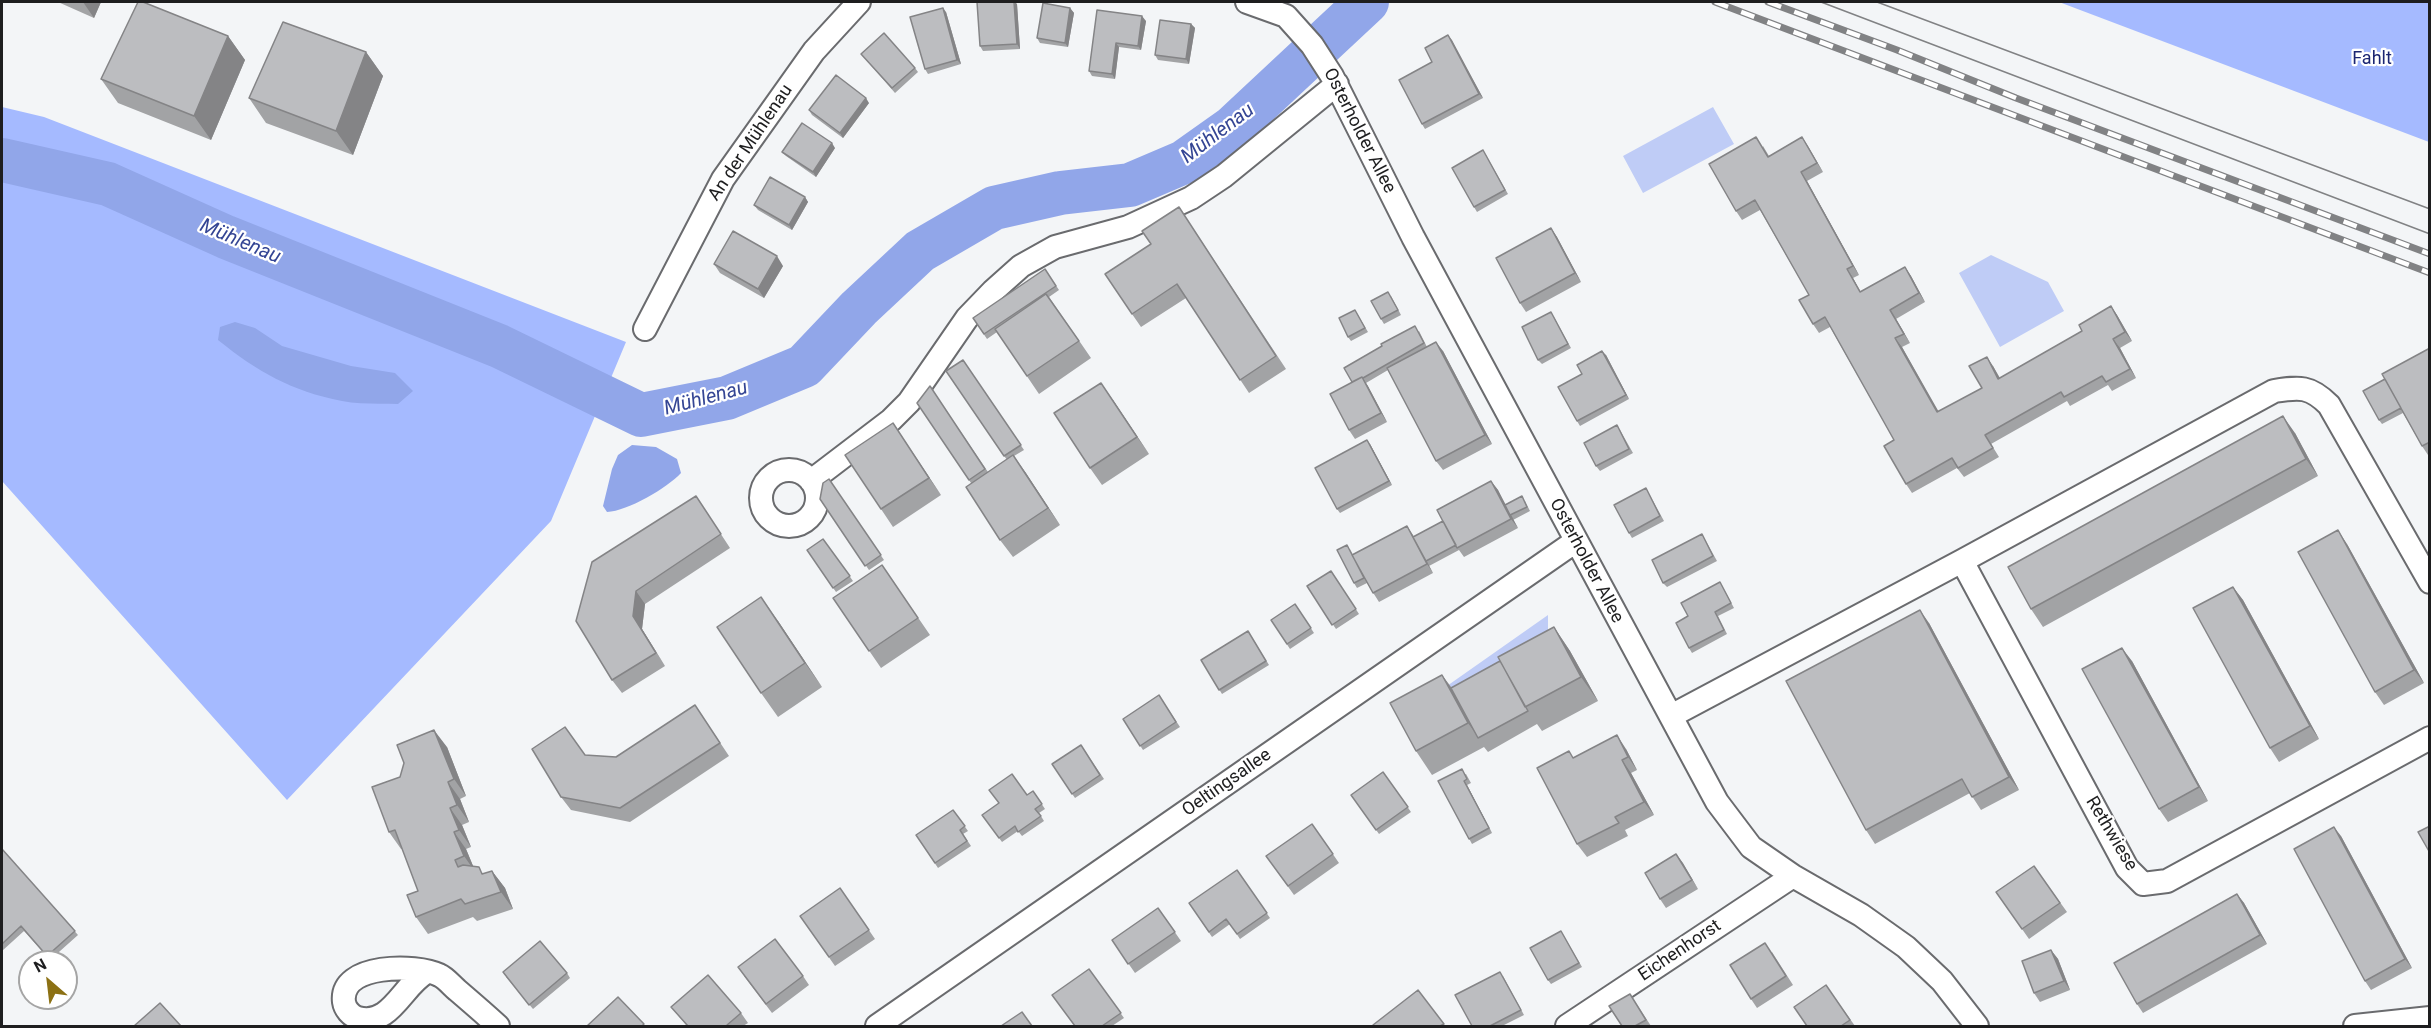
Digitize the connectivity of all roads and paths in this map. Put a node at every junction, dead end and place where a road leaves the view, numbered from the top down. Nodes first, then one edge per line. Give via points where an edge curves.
1 (859, 2) edge
2 (1247, 2) edge
3 (1334, 80) junction
4 (645, 329) dead end
5 (811, 481) dead end
6 (1576, 541) junction
7 (1962, 561) junction
8 (2430, 582) edge
9 (1671, 716) junction
10 (2430, 738) edge
11 (1792, 876) junction
12 (427, 972) dead end
13 (2430, 1018) edge
14 (2404, 1023) edge
15 (498, 1026) edge
16 (877, 1026) edge
17 (1567, 1026) edge
18 (1977, 1026) edge
19 (2355, 1026) edge

1 - 4 street, An der Mühlenau via 814,51 723,179
2 - 3 street, Osterholder Allee via 1286,16 1312,45
3 - 5 street via 1224,176 1191,198 1128,227 1054,247 1021,266 967,318 909,402
3 - 6 street, Osterholder Allee via 1413,237
6 - 9 street, Osterholder Allee
6 - 16 street, Oeltingsallee
7 - 8 street via 2274,391 2296,387 2316,392 2330,405
7 - 9 street
7 - 10 street, Rethwiese via 2127,868 2143,884 2167,881
9 - 11 street, Osterholder Allee via 1717,802 1751,847
11 - 17 street, Eichenhorst
11 - 18 street, Osterholder Allee via 1861,915 1906,947 1942,981
12 - 15 street via 440,976
13 - 14 street
14 - 19 street

